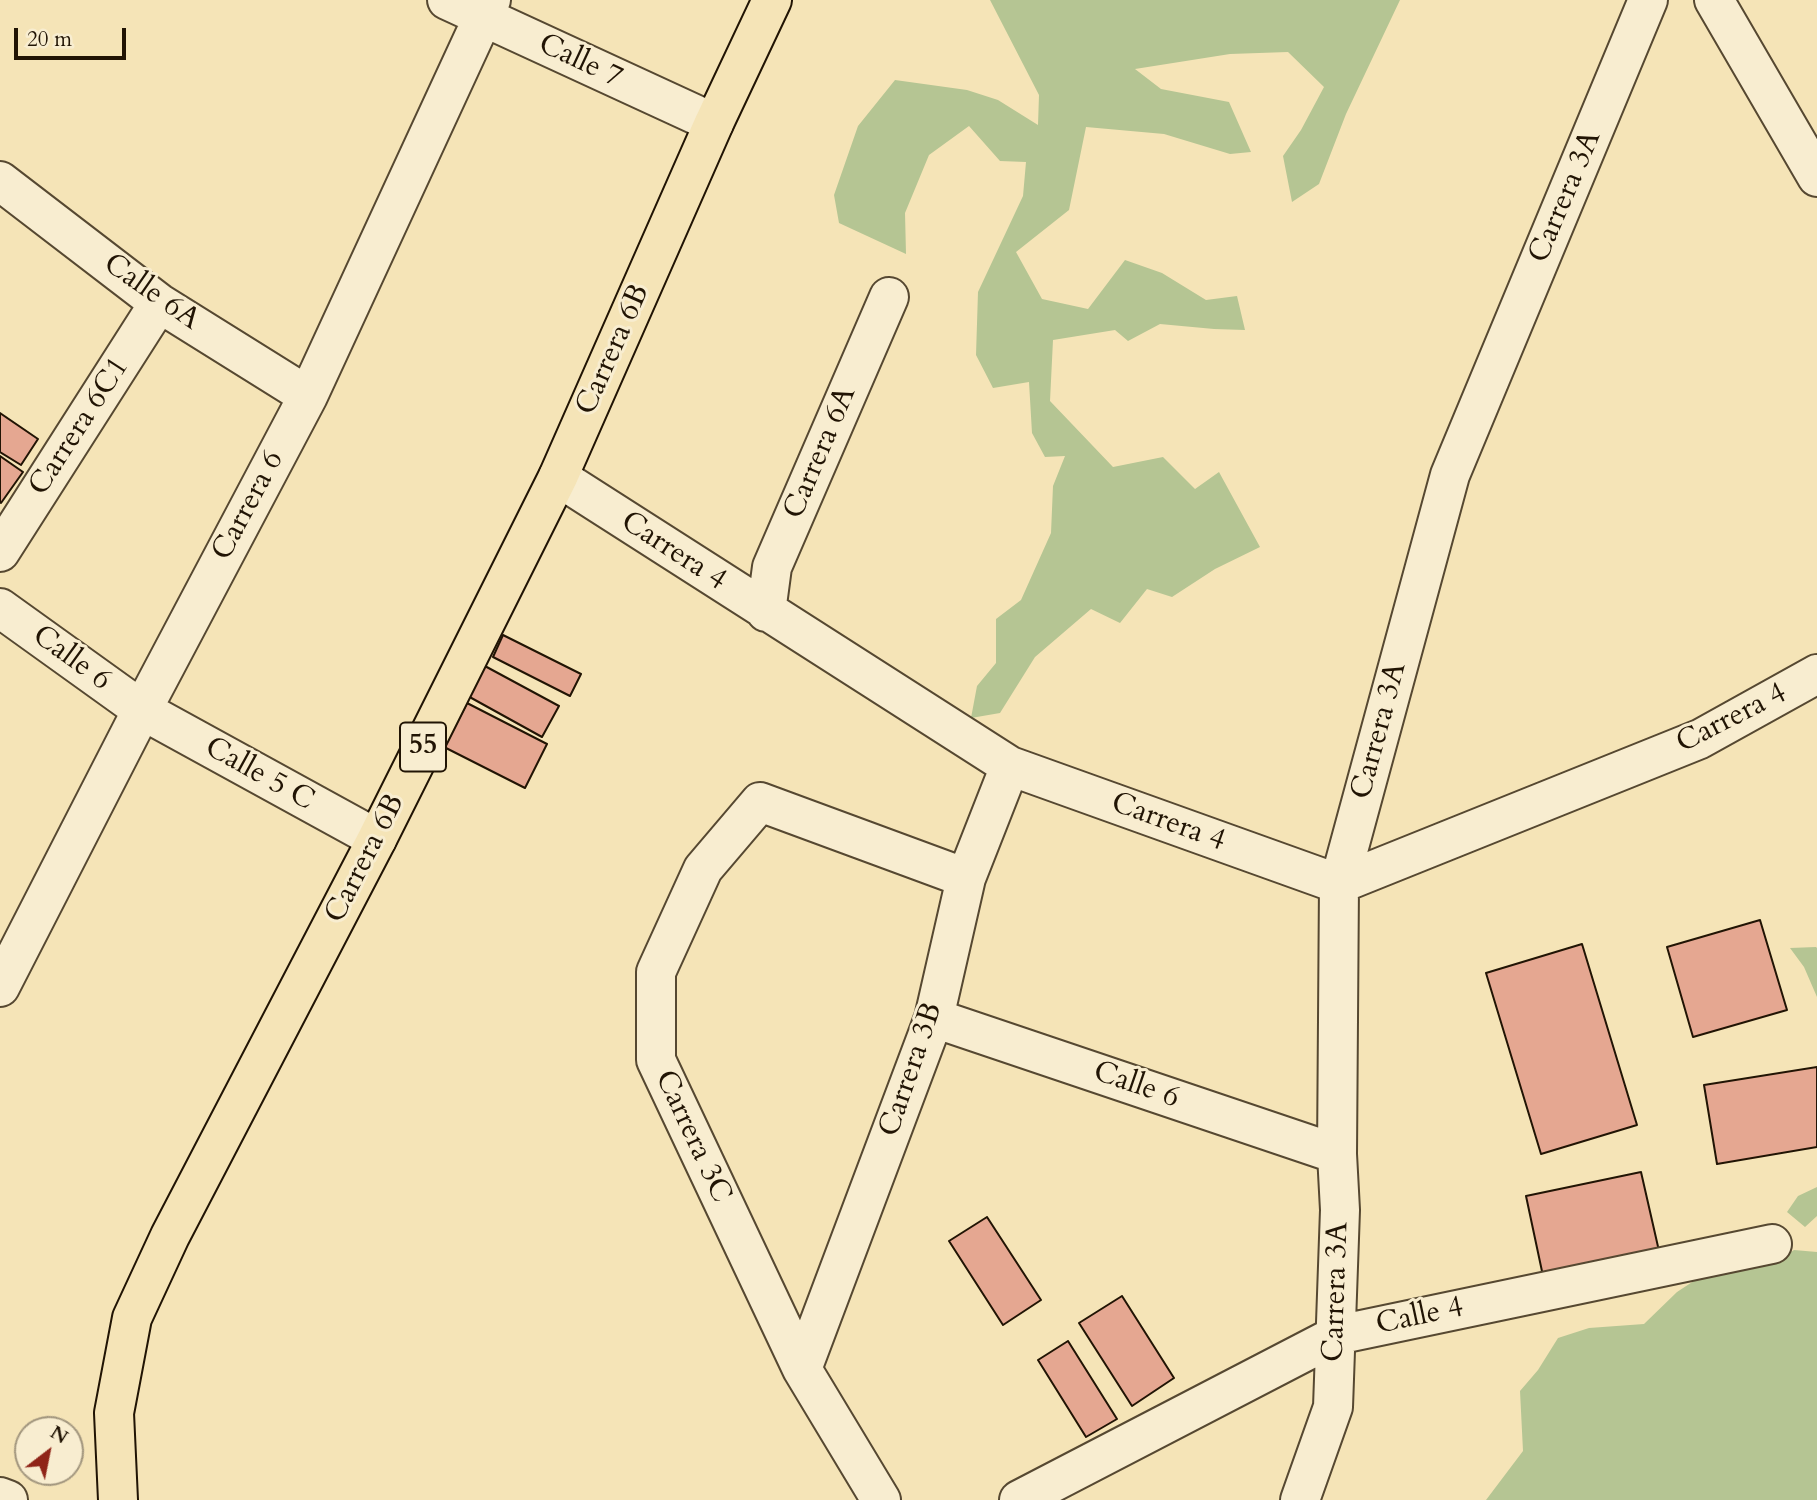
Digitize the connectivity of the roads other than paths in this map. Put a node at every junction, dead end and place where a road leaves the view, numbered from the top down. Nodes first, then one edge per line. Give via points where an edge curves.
1 (447, 0) edge
2 (772, 0) edge
3 (1648, 0) edge
4 (1714, 0) edge
5 (487, 9) edge
6 (714, 123) junction
7 (1817, 177) edge
8 (0, 181) edge
9 (889, 297) dead end
10 (159, 303) junction
11 (307, 396) junction
12 (558, 477) junction
13 (0, 552) edge
14 (0, 608) edge
15 (766, 611) junction
16 (1817, 674) edge
17 (142, 710) junction
18 (1010, 766) junction
19 (377, 839) junction
20 (966, 878) junction
21 (1339, 884) junction
22 (0, 987) edge
23 (934, 1018) junction
24 (1337, 1154) junction
25 (1772, 1244) dead end
26 (1337, 1335) junction
27 (802, 1369) junction
28 (0, 1497) edge
29 (8, 1500) edge
30 (118, 1500) edge
31 (881, 1500) edge
32 (1019, 1500) edge
33 (1300, 1500) edge

1 - 5 street, Calle 7
2 - 6 highway, Carrera 6B / 55
3 - 21 street, Carrera 3A via 1450,475
4 - 7 street
5 - 6 street, Calle 7
5 - 11 street, Carrera 6
6 - 12 highway, Carrera 6B / 55
8 - 10 street, Calle 6A
9 - 15 street, Carrera 6A via 772,567
10 - 11 street, Calle 6A
10 - 13 street, Carrera 6C1
11 - 17 street, Carrera 6
12 - 15 street, Carrera 4
12 - 19 highway, Carrera 6B / 55
14 - 17 street, Calle 6
15 - 18 street, Carrera 4
16 - 21 street, Carrera 4 via 1700,739
17 - 19 street, Calle 5 C
17 - 22 street, Carrera 6
18 - 20 street, Carrera 3B
18 - 21 street, Carrera 4
19 - 30 highway, Carrera 6B / 55 via 170,1236 132,1318 114,1413
20 - 23 street, Carrera 3B
20 - 27 street, Carrera 3C via 760,802 704,869 656,972 656,1060
21 - 24 street, Carrera 3A
23 - 24 street, Calle 6
23 - 27 street, Carrera 3B
24 - 26 street, Carrera 3A
25 - 26 street, Calle 4
26 - 32 street, Calle 4
26 - 33 street, Carrera 3A via 1333,1408
27 - 31 street
28 - 29 street

